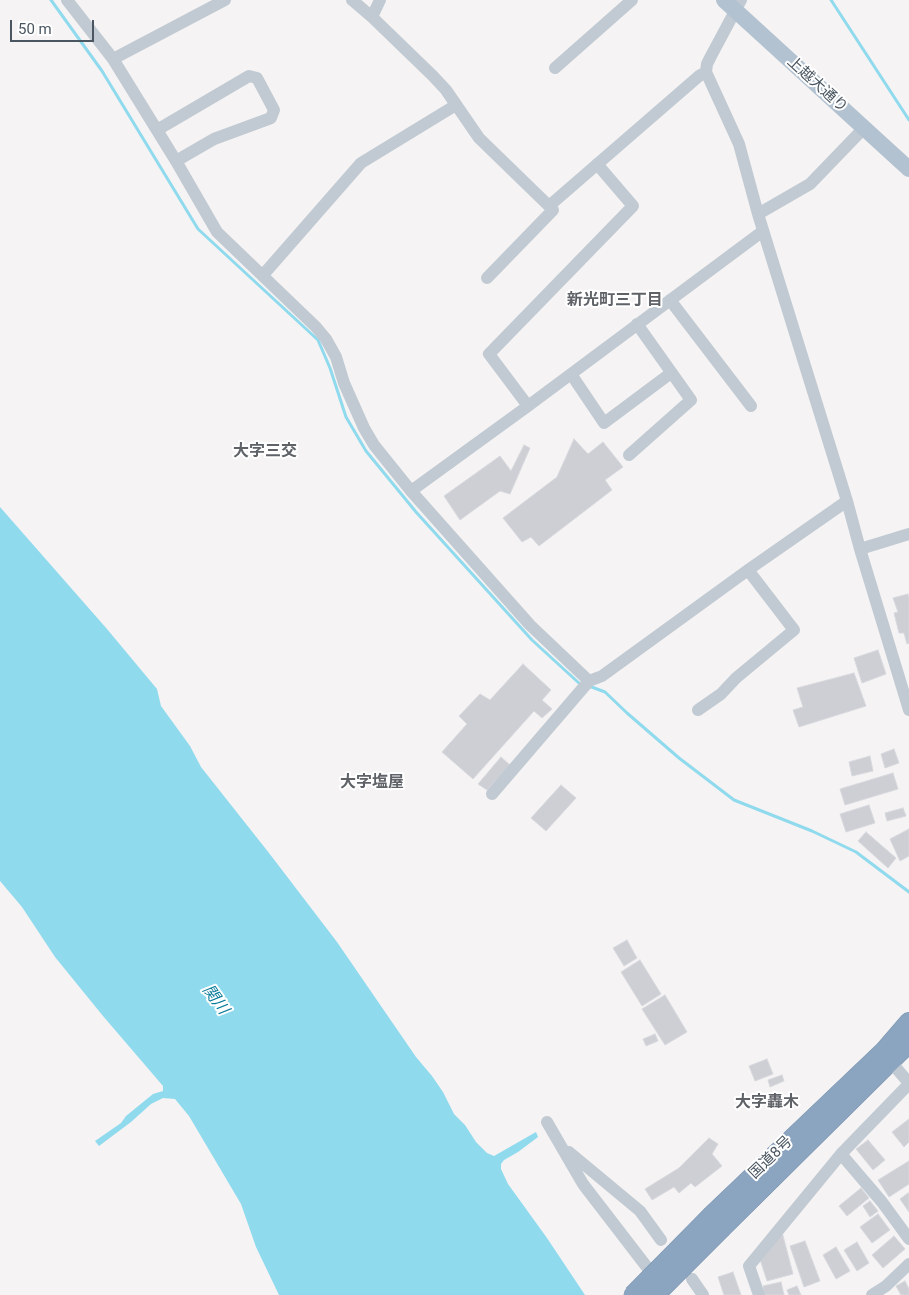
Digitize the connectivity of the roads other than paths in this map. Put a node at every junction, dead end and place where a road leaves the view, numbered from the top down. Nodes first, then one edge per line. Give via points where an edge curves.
1 (68, 0) edge
2 (225, 0) edge
3 (352, 0) edge
4 (380, 0) edge
5 (632, 0) edge
6 (734, 4) edge
7 (372, 17) junction
8 (114, 59) junction
9 (555, 68) dead end
10 (706, 72) junction
11 (456, 105) junction
12 (864, 128) junction
13 (157, 130) junction
14 (176, 161) junction
15 (597, 164) junction
16 (909, 169) edge
17 (549, 206) junction
18 (758, 214) junction
19 (763, 231) junction
20 (263, 275) junction
21 (487, 278) dead end
22 (670, 300) junction
23 (637, 324) junction
24 (672, 373) junction
25 (571, 374) junction
26 (528, 406) junction
27 (751, 406) dead end
28 (629, 455) dead end
29 (410, 491) junction
30 (847, 501) junction
31 (909, 534) edge
32 (860, 549) junction
33 (748, 570) junction
34 (589, 681) junction
35 (698, 710) dead end
36 (909, 710) edge
37 (492, 794) dead end
38 (909, 1022) edge
39 (909, 1043) edge
40 (891, 1062) junction
41 (909, 1083) edge
42 (840, 1154) junction
43 (717, 1221) junction
44 (909, 1238) edge
45 (661, 1240) dead end
46 (909, 1264) edge
47 (692, 1279) dead end
48 (659, 1288) edge
49 (633, 1295) edge
50 (704, 1295) edge
51 (759, 1295) edge
52 (872, 1295) edge

1 - 8 street
2 - 8 street
3 - 7 street
4 - 7 street
5 - 9 street
6 - 10 street
6 - 12 main road, 上越大通り
7 - 11 street via 433,76
8 - 13 street
10 - 15 street
10 - 18 street via 739,144
11 - 17 street via 479,138
11 - 20 street via 361,163
12 - 16 main road, 上越大通り
12 - 18 street via 810,184
13 - 14 street
13 - 14 street via 248,76 257,78 274,110 271,118 214,139
14 - 20 street via 217,232
15 - 17 street
15 - 26 street via 632,206 489,354
17 - 21 street via 553,210
18 - 19 street
19 - 22 street
19 - 30 street
20 - 29 street via 326,339 364,428
22 - 23 street
22 - 27 street
23 - 24 street
23 - 25 street
24 - 25 street via 604,422
24 - 28 street via 691,400
25 - 26 street
26 - 29 street
29 - 34 street via 530,625
30 - 32 street
30 - 33 street
31 - 32 street
32 - 36 street
33 - 34 street via 602,676
33 - 35 street via 794,630
34 - 37 street
38 - 43 highway, 国道8号
39 - 40 highway, 国道8号
40 - 41 street
40 - 43 highway, 国道8号
41 - 42 street
42 - 44 street
42 - 51 street via 749,1266
43 - 48 highway, 国道8号, bridge
45 - 48 street via 640,1212 566,1150 547,1122 583,1184
46 - 52 street
47 - 50 street
48 - 49 highway, 国道8号, bridge

